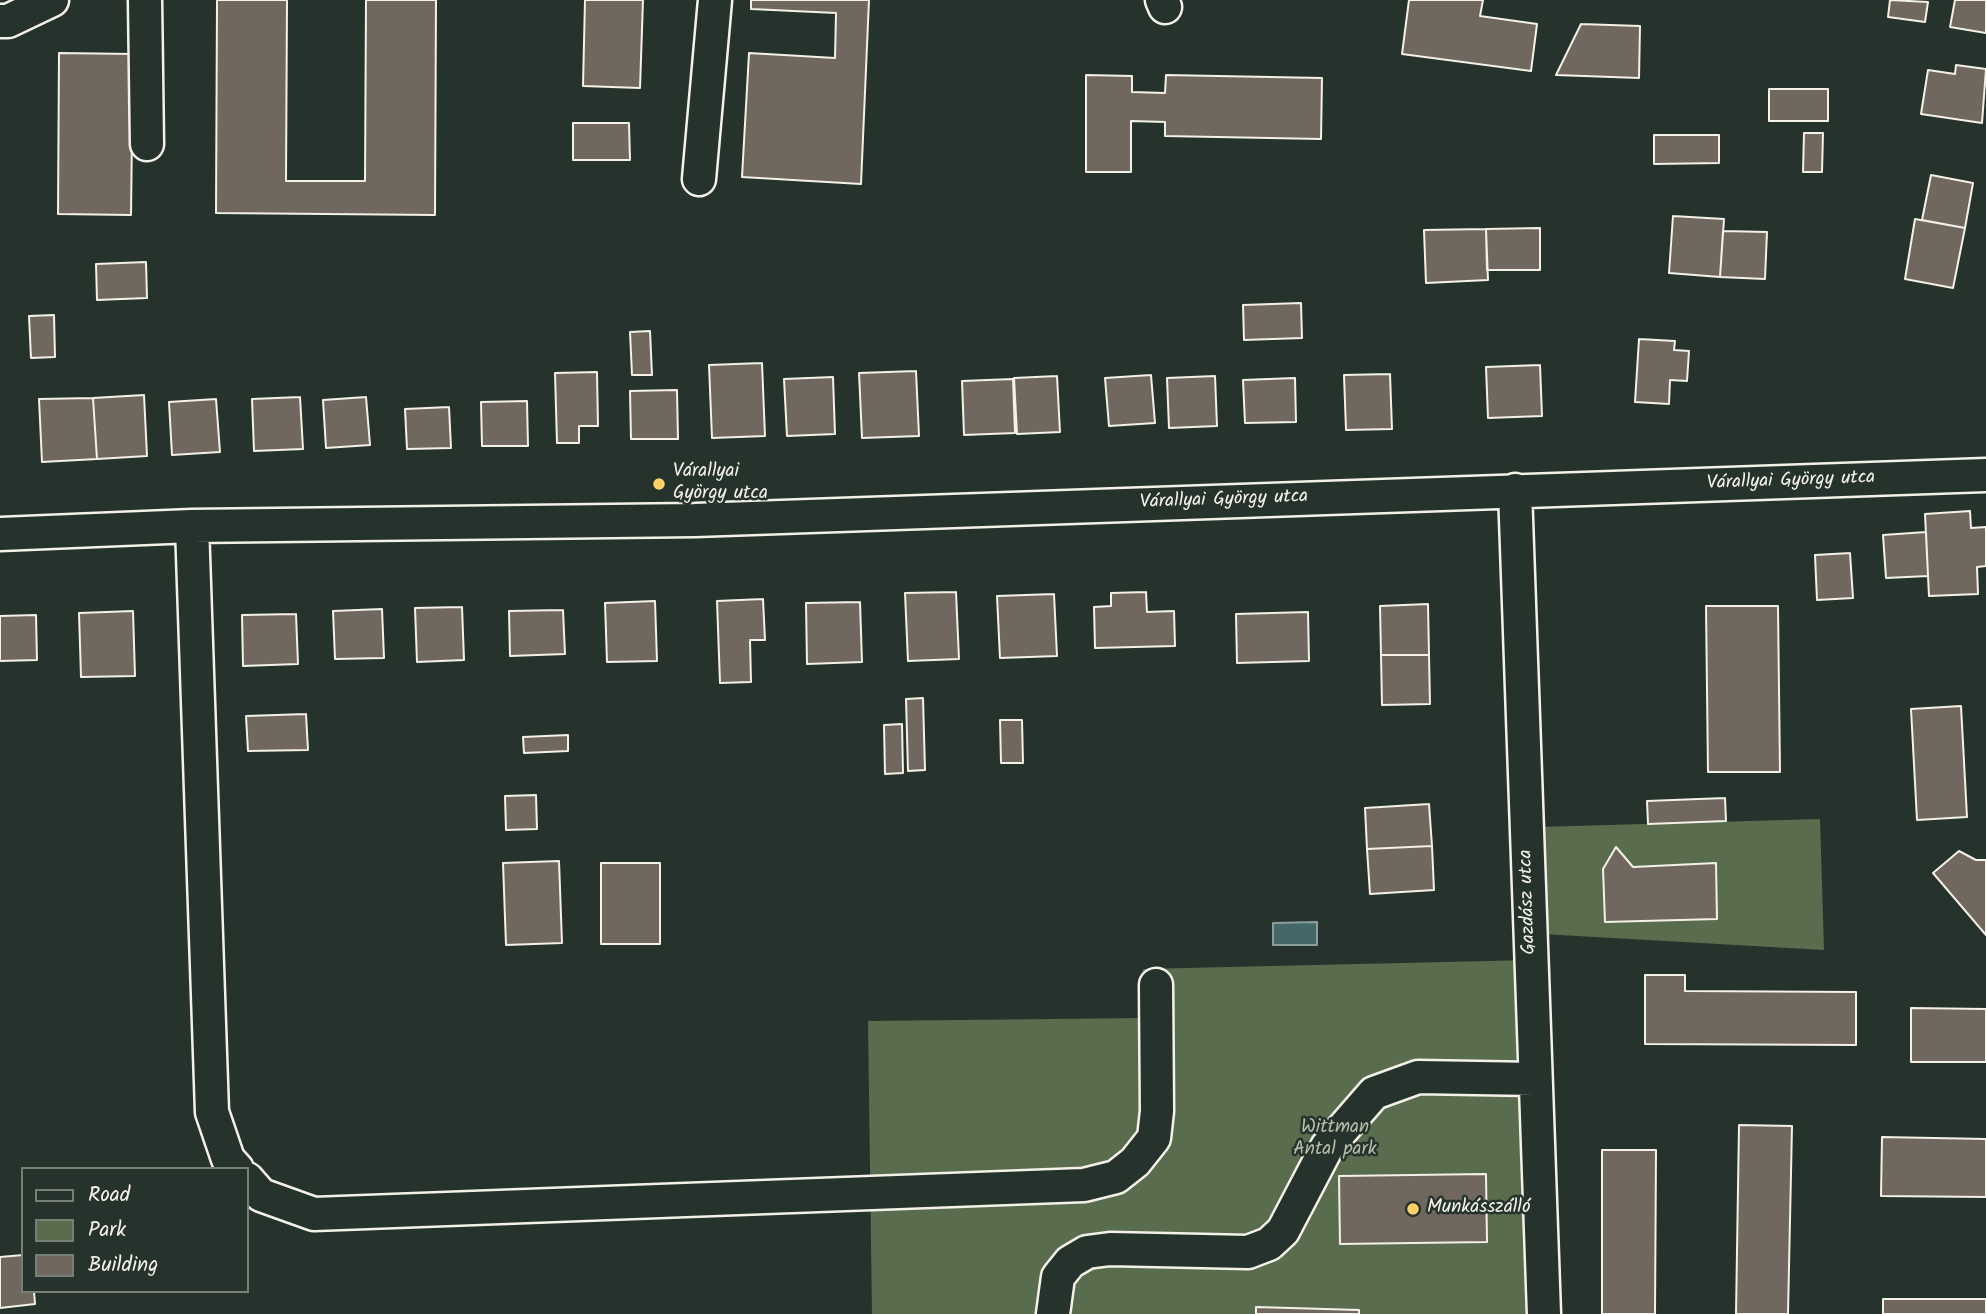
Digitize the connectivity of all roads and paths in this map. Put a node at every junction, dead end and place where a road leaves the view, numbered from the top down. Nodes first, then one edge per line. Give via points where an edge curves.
1 (52, 0) edge
2 (145, 0) edge
3 (715, 0) edge
4 (0, 21) edge
5 (147, 144) dead end
6 (699, 179) dead end
7 (1986, 475) edge
8 (1515, 490) junction
9 (192, 526) junction
10 (0, 534) edge
11 (1156, 985) dead end
12 (1535, 1079) junction
13 (235, 1167) edge
14 (248, 1181) edge
15 (1053, 1314) edge
16 (1544, 1314) edge

1 - 4 street
2 - 5 street
3 - 6 street
7 - 8 street, Várallyai György utca
8 - 9 street, Várallyai György utca via 695,520
8 - 12 street, Gazdász utca
9 - 10 street, Várallyai György utca
9 - 13 street via 212,1112 228,1159
11 - 14 street via 1154,1138 1135,1163 1116,1177 1084,1185 314,1214 261,1195
12 - 15 street via 1418,1077 1374,1093 1327,1147 1283,1231 1269,1244 1248,1252 1087,1252 1070,1262 1058,1277
12 - 16 street, Gazdász utca

